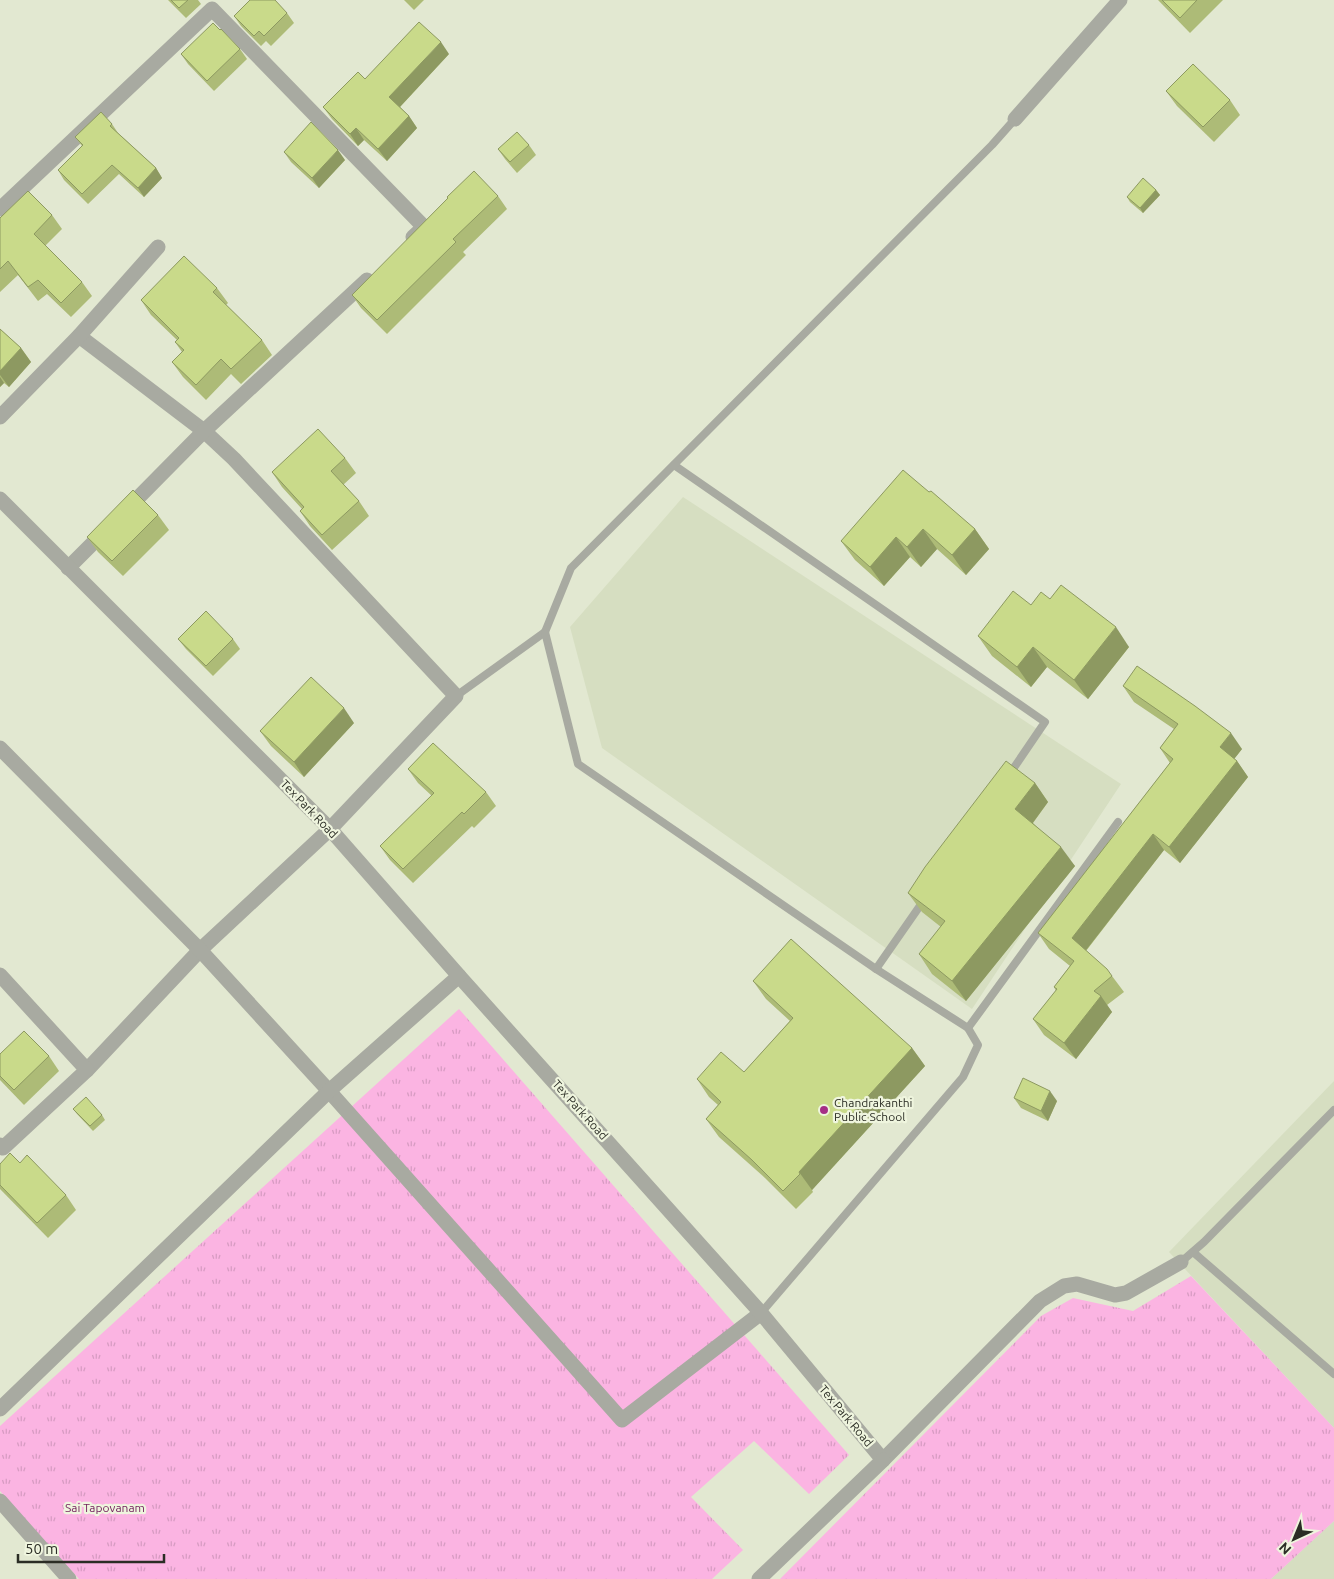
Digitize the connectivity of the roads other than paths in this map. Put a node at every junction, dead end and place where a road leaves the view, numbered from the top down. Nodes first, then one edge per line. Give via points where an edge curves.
1 (1120, 0) edge
2 (1015, 119) joint
3 (0, 209) edge
4 (158, 247) dead end
5 (403, 247) edge
6 (375, 273) edge
7 (79, 336) junction
8 (0, 417) edge
9 (204, 431) junction
10 (674, 465) junction
11 (0, 499) edge
12 (68, 568) junction
13 (546, 632) junction
14 (456, 696) junction
15 (0, 748) edge
16 (1006, 780) edge
17 (1118, 822) dead end
18 (330, 829) junction
19 (927, 895) edge
20 (200, 950) junction
21 (876, 970) junction
22 (0, 975) edge
23 (459, 976) junction
24 (968, 1028) junction
25 (87, 1070) junction
26 (329, 1091) junction
27 (1334, 1110) edge
28 (0, 1145) edge
29 (1194, 1252) junction
30 (1181, 1262) joint
31 (761, 1313) junction
32 (1334, 1374) edge
33 (0, 1409) edge
34 (883, 1460) junction
35 (0, 1501) edge
36 (69, 1579) edge
37 (759, 1579) edge

1 - 2 street
2 - 10 lane via 992,146
3 - 5 street via 212,9 424,227
4 - 7 street
6 - 9 street
7 - 8 street
7 - 9 street
9 - 12 street
9 - 14 street
10 - 13 lane via 571,568
10 - 16 lane via 1045,722
11 - 12 street, Tex Park Road
12 - 18 street, Tex Park Road
13 - 14 lane
13 - 21 lane via 578,764
14 - 18 street
15 - 20 street
17 - 24 lane
18 - 20 street
18 - 23 street, Tex Park Road
19 - 21 lane
20 - 25 street
20 - 26 street
21 - 24 lane
22 - 25 street
23 - 26 street
23 - 31 street, Tex Park Road
24 - 31 lane via 978,1044 963,1077
25 - 28 street via 3,1148
26 - 31 street via 622,1420
26 - 33 street
27 - 29 lane
29 - 30 lane
29 - 32 lane
30 - 34 street via 1126,1293 1115,1295 1076,1284 1052,1292
31 - 34 street, Tex Park Road
34 - 37 street
35 - 36 street

